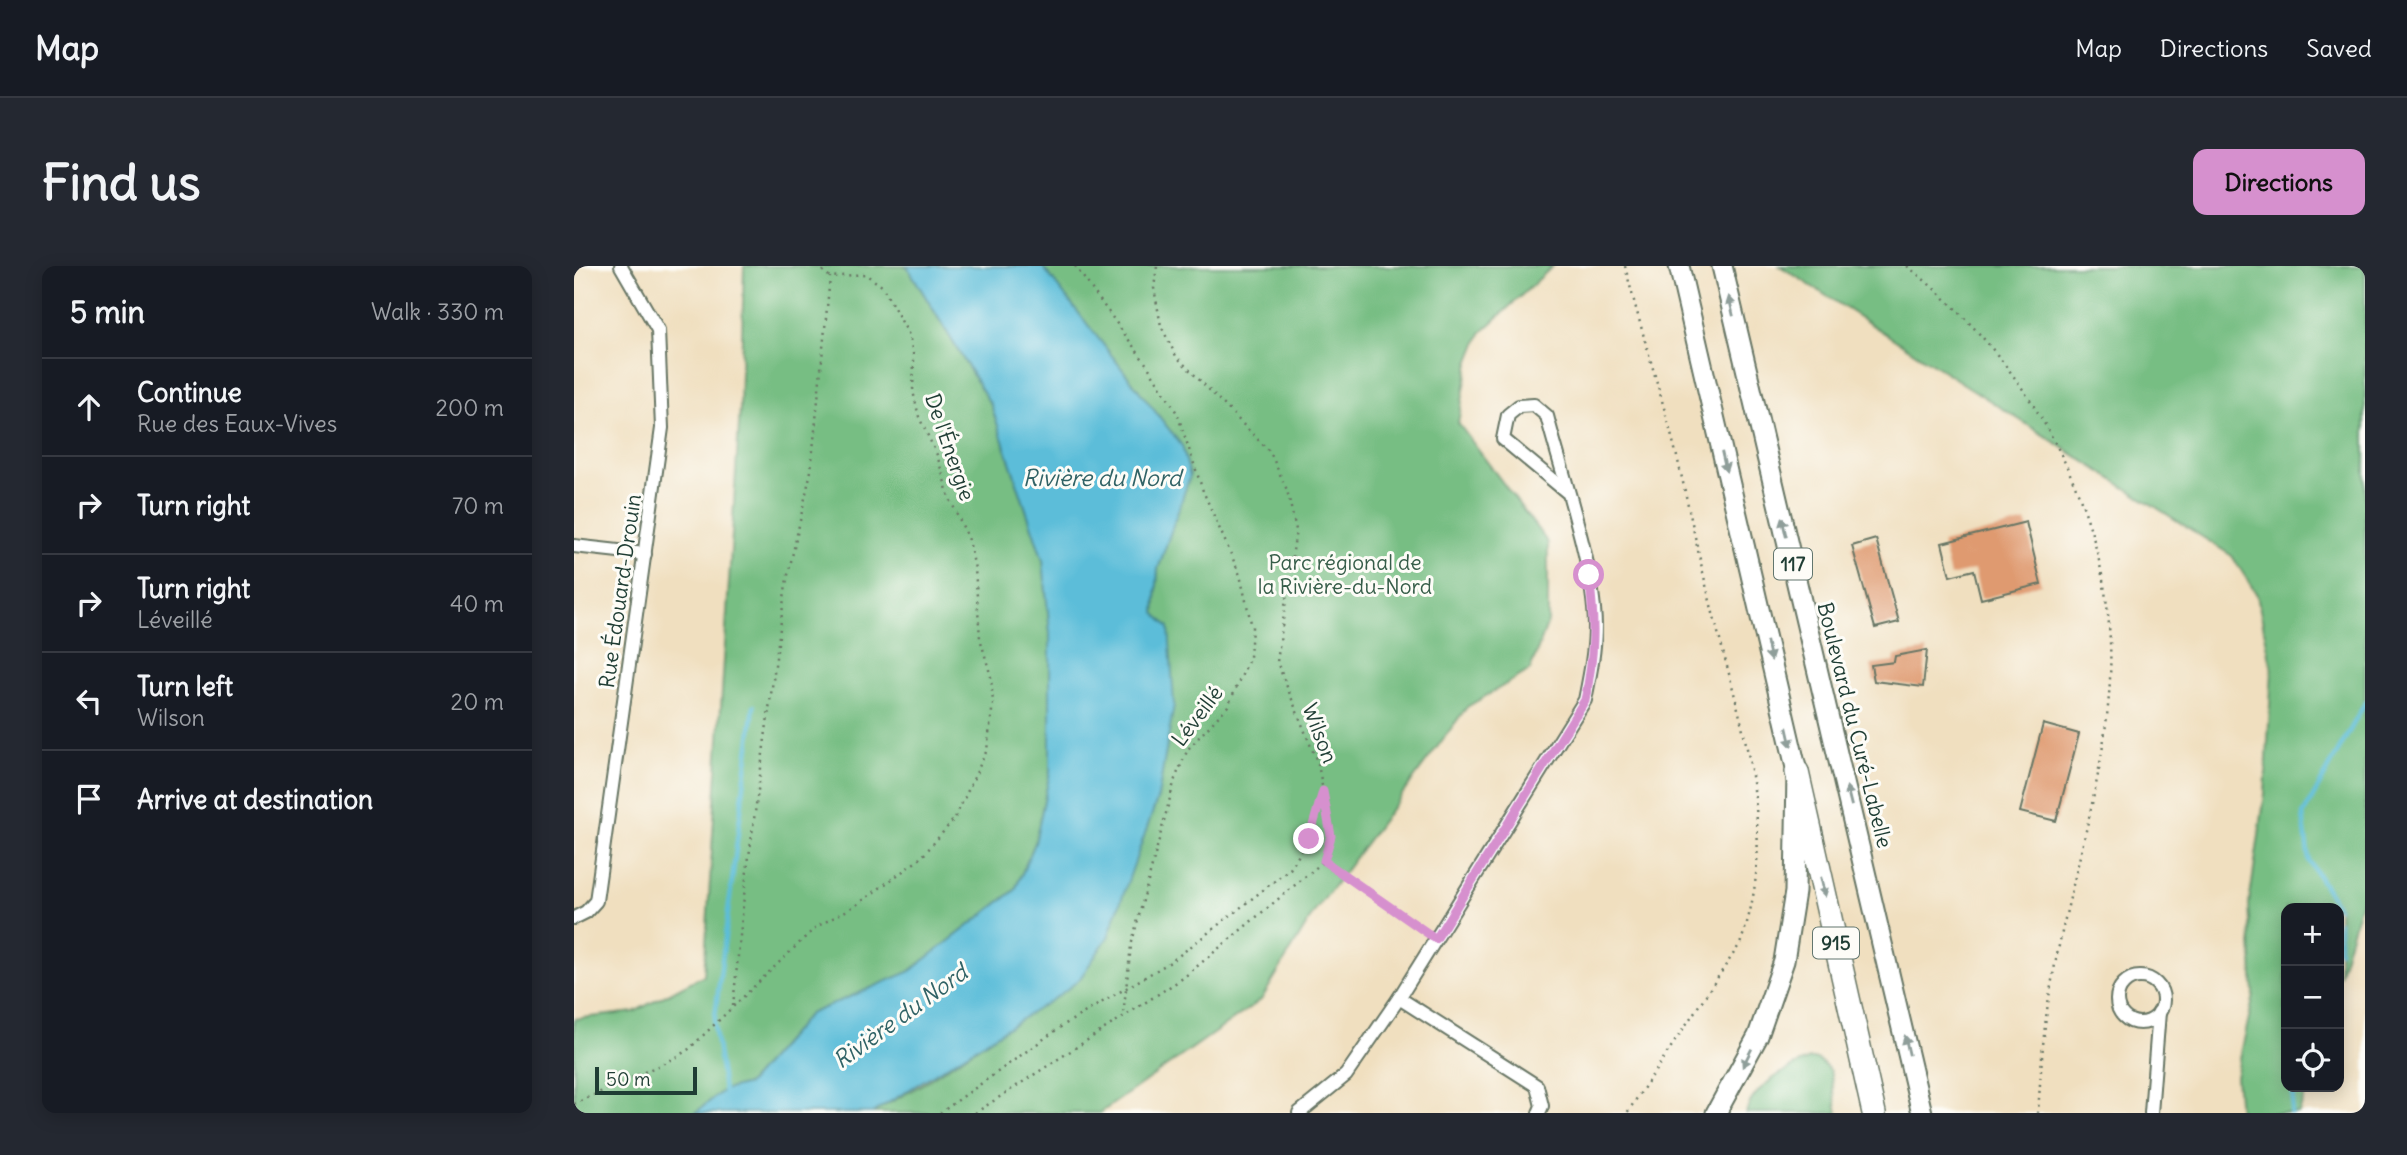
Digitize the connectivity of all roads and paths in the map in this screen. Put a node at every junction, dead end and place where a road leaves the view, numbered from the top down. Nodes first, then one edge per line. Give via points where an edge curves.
1 (621, 266) edge
2 (817, 266) edge
3 (1075, 266) edge
4 (1157, 266) edge
5 (1625, 266) edge
6 (1679, 266) edge
7 (1722, 266) edge
8 (1907, 266) edge
9 (830, 277) junction
10 (1567, 492) junction
11 (574, 546) edge
12 (645, 554) junction
13 (1797, 772) junction
14 (1323, 791) junction
15 (1324, 861) junction
16 (574, 918) edge
17 (1436, 939) junction
18 (1124, 990) junction
19 (1399, 998) junction
20 (733, 1006) junction
21 (2160, 1012) dead end
22 (1123, 1015) junction
23 (574, 1104) edge
24 (940, 1113) edge
25 (975, 1113) edge
26 (1299, 1113) edge
27 (1539, 1113) edge
28 (1627, 1113) edge
29 (1716, 1113) edge
30 (1874, 1113) edge
31 (1922, 1113) edge
32 (2038, 1113) edge
33 (2151, 1113) edge

1 - 12 street, Rue Édouard-Drouin via 658,330 662,428
2 - 9 path
3 - 18 path, Léveillé via 1177,413 1203,491 1240,575 1252,627 1250,657 1228,706 1188,749 1175,779 1140,904
4 - 14 path, Wilson via 1154,288 1161,326 1176,356 1270,452 1287,490 1296,530 1277,662 1318,764
5 - 28 path via 1738,705 1759,838 1740,944
6 -> 13 main road, 117
31 -> 7 main road, Boulevard du Curé-Labelle / 117
8 - 32 path via 1974,328 2035,408 2079,495 2105,603 2110,656 2104,732 2051,985
9 - 20 path via 811,471 786,584
9 - 20 path, De l'Énergie via 865,274 882,286 909,335 919,417 969,540 975,569 979,638 991,677 987,750 956,818 921,858 855,906 816,927
10 - 10 street via 1547,416 1534,405 1519,405 1508,415 1503,439
10 - 17 street via 1589,575 1595,624 1585,700
11 - 12 street
12 - 16 street, Rue Édouard-Drouin via 596,901
13 -> 29 main road via 1796,880 1784,961 1754,1044
13 -> 30 highway, 915
14 - 15 path via 1331,836
14 - 18 path, Wilson via 1309,839 1290,869 1172,961
15 - 17 path
15 - 22 path via 1183,978
17 - 19 street
18 - 22 path, Léveillé
18 - 24 path, Wilson via 1062,1026
19 - 26 street via 1346,1075
19 - 27 street via 1537,1086 1542,1106
20 - 23 path, De l'Énergie via 689,1048
21 - 33 street
22 - 25 path

